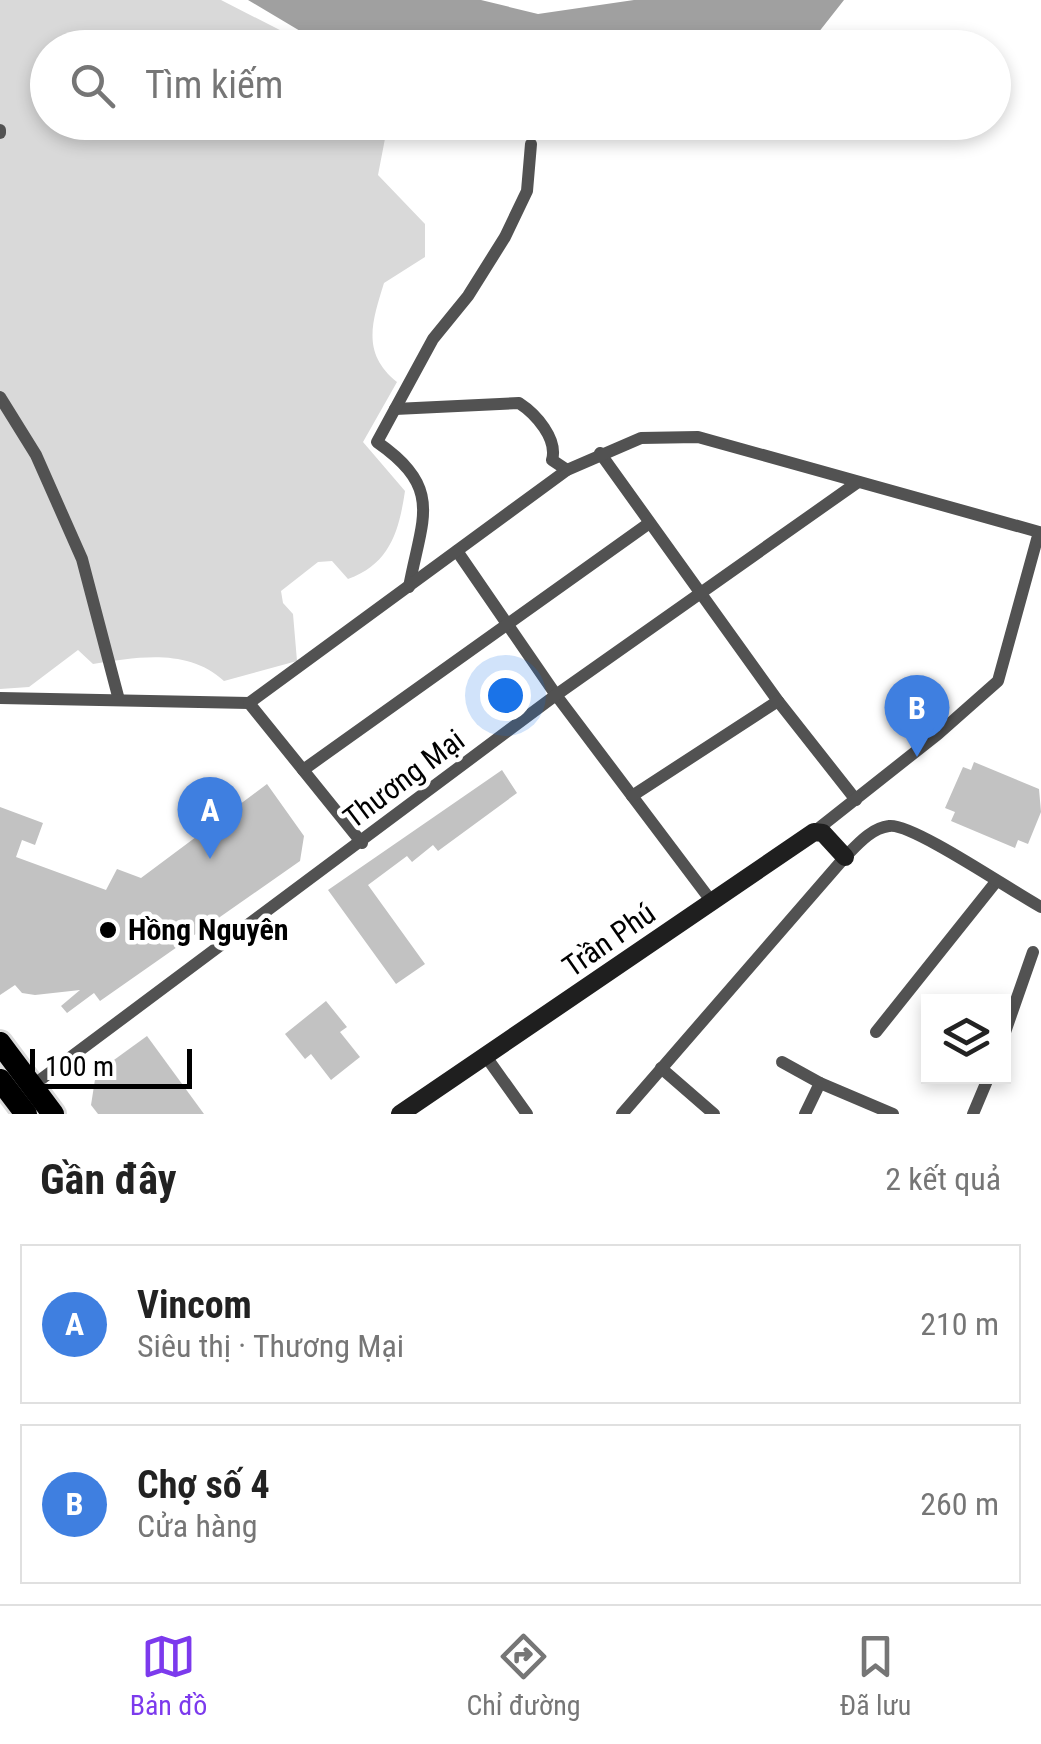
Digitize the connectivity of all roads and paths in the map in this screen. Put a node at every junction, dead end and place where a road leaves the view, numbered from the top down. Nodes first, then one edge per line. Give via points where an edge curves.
1 (531, 144) dead end
2 (0, 397) edge
3 (395, 410) junction
4 (600, 452) junction
5 (567, 470) junction
6 (858, 482) junction
7 (648, 524) junction
8 (457, 551) junction
9 (409, 586) junction
10 (699, 594) junction
11 (508, 624) junction
12 (556, 695) junction
13 (0, 698) edge
14 (119, 700) junction
15 (778, 702) junction
16 (249, 703) junction
17 (303, 770) junction
18 (632, 796) junction
19 (856, 800) junction
20 (814, 832) junction
21 (362, 843) junction
22 (845, 857) junction
23 (994, 883) junction
24 (712, 902) junction
25 (1041, 907) edge
26 (1033, 952) dead end
27 (1011, 1015) edge
28 (876, 1032) dead end
29 (0, 1042) edge
30 (487, 1058) junction
31 (782, 1062) dead end
32 (660, 1068) junction
33 (820, 1083) junction
34 (985, 1084) edge
35 (14, 1098) edge
36 (53, 1114) edge
37 (400, 1114) edge
38 (527, 1114) edge
39 (622, 1114) edge
40 (714, 1114) edge
41 (805, 1114) edge
42 (893, 1114) edge
43 (972, 1114) edge

1 - 3 street via 527,191 505,236 433,340
2 - 14 street via 36,455 82,559
3 - 5 street via 519,403 554,444 552,460
3 - 9 street via 377,442 414,474 424,494
4 - 5 street
4 - 6 street via 641,438 698,437
4 - 7 street
5 - 8 street
6 - 10 street, Thương Mại
6 - 19 street via 1039,532 998,681
7 - 10 street
7 - 11 street
8 - 9 street
8 - 11 street
9 - 16 street
10 - 12 street, Thương Mại
10 - 15 street
11 - 12 street
11 - 17 street
12 - 18 street
12 - 21 street, Thương Mại
13 - 14 street
14 - 16 street
15 - 18 street
15 - 19 street
16 - 17 street
17 - 21 street
18 - 24 street
19 - 20 street
20 - 22 street
20 - 24 street, Trần Phú
21 - 35 street, Thương Mại
22 - 23 street via 876,830 906,827
22 - 32 street
23 - 25 street
23 - 28 street
24 - 30 street, Trần Phú
26 - 27 street
29 - 35 highway
30 - 37 street, Trần Phú
30 - 38 street
31 - 33 street
32 - 39 street
32 - 40 street
33 - 41 street
33 - 42 street
34 - 43 street
35 - 36 highway

